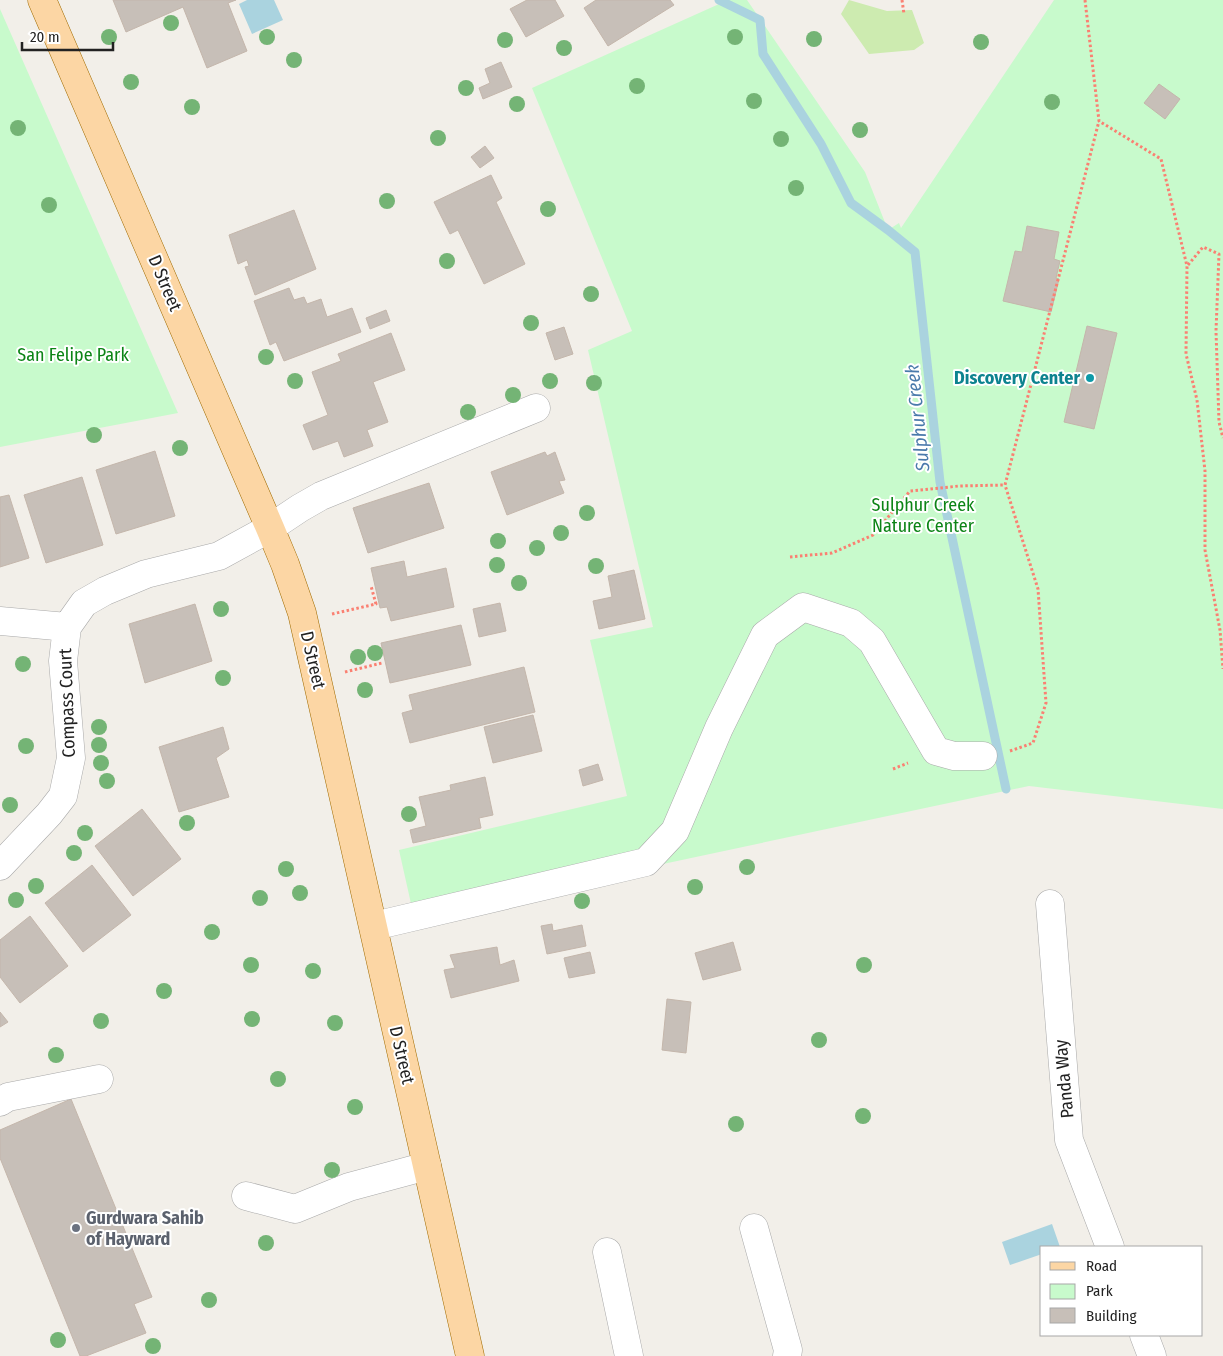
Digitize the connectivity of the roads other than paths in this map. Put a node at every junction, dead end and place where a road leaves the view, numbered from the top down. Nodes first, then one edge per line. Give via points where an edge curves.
1 (42, 0) edge
2 (536, 408) dead end
3 (270, 528) junction
4 (0, 621) edge
5 (67, 628) junction
6 (983, 756) dead end
7 (0, 866) edge
8 (1050, 904) dead end
9 (374, 926) junction
10 (99, 1079) dead end
11 (0, 1102) edge
12 (427, 1166) junction
13 (246, 1196) dead end
14 (754, 1228) dead end
15 (1110, 1246) edge
16 (607, 1252) dead end
17 (1144, 1336) edge
18 (470, 1356) edge
19 (629, 1356) edge
20 (787, 1356) edge
21 (1152, 1356) edge

1 - 3 main road, D Street
2 - 3 street, Compass Court via 322,496
3 - 5 street, Compass Court via 219,556 146,574 105,591 84,603
3 - 9 main road, D Street via 302,613
4 - 5 street
5 - 7 street, Compass Court via 63,661 71,758 63,796
6 - 9 street via 954,756 936,751 872,642 851,623 803,607 765,635 719,728 674,831 646,862
8 - 15 street, Panda Way via 1070,1140
9 - 12 main road, D Street
10 - 11 street via 8,1097
12 - 13 street via 349,1187 295,1209
12 - 18 main road, D Street
14 - 20 street
16 - 19 street
17 - 21 street

